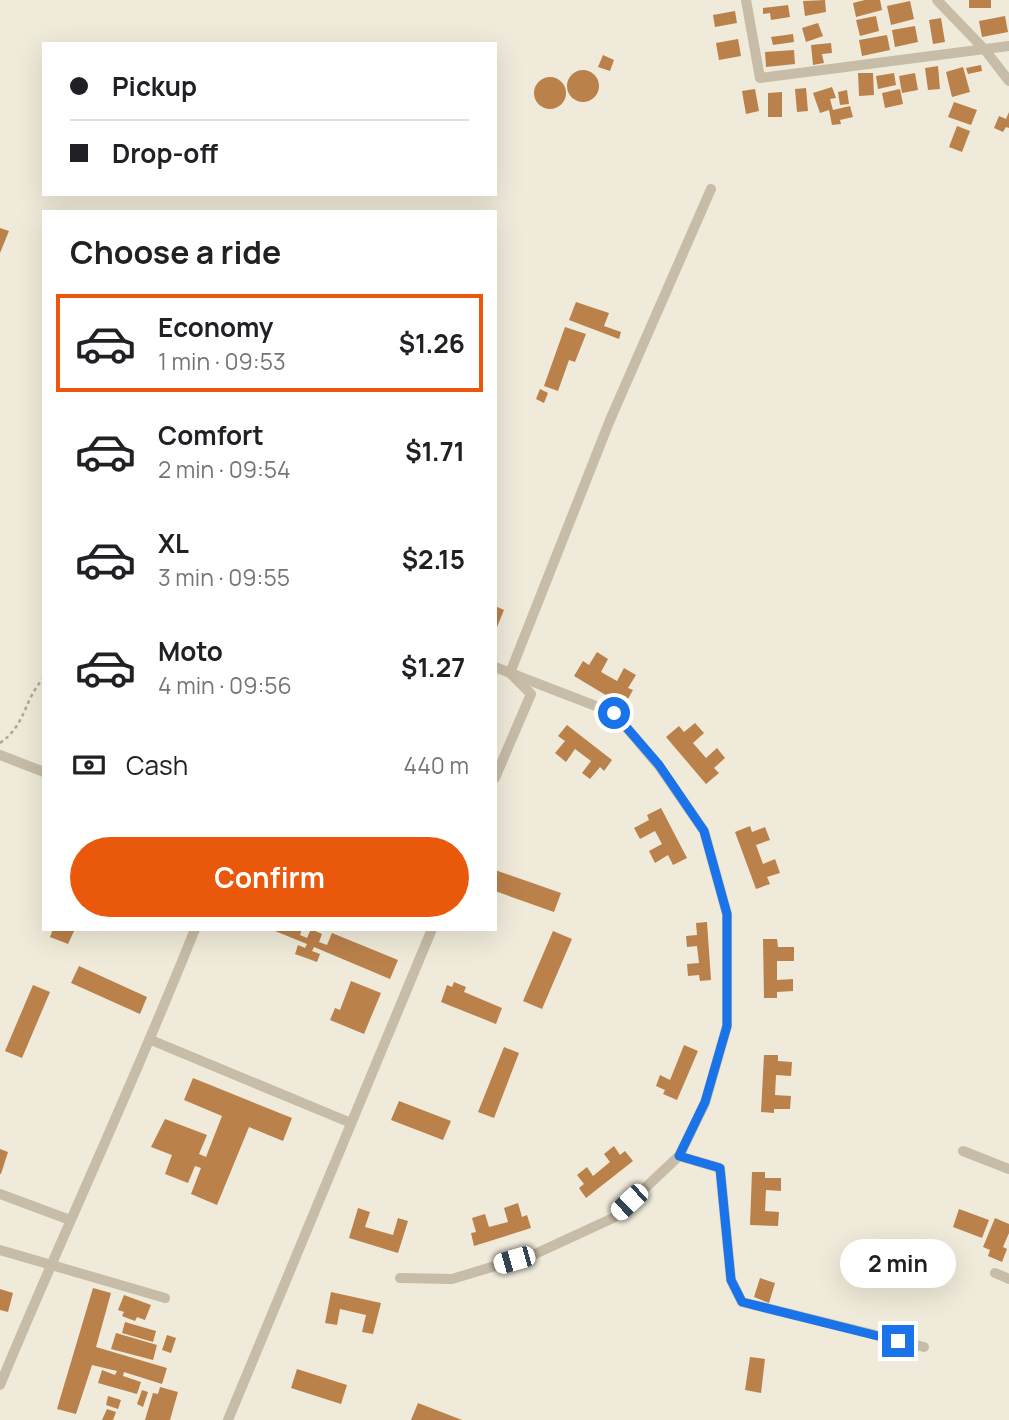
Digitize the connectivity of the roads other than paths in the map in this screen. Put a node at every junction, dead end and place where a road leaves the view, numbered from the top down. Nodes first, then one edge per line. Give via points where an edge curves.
1 (746, 0) edge
2 (937, 0) edge
3 (1009, 46) edge
4 (985, 50) junction
5 (1009, 81) edge
6 (711, 189) dead end
7 (497, 668) edge
8 (510, 673) junction
9 (0, 755) edge
10 (42, 771) edge
11 (497, 773) edge
12 (194, 931) edge
13 (431, 931) edge
14 (151, 1040) junction
15 (351, 1123) junction
16 (963, 1151) dead end
17 (679, 1156) junction
18 (1009, 1169) edge
19 (0, 1194) edge
20 (70, 1220) junction
21 (0, 1250) edge
22 (50, 1265) junction
23 (995, 1273) dead end
24 (400, 1278) dead end
25 (1009, 1279) edge
26 (165, 1298) dead end
27 (924, 1347) dead end
28 (0, 1385) edge
29 (228, 1420) edge

1 - 4 street via 760,78
2 - 4 street
3 - 4 street
4 - 5 street
6 - 8 street via 610,420
7 - 8 street
8 - 11 street via 531,694
8 - 17 street via 614,713 659,765 704,831 727,914 727,1026 705,1102
9 - 10 street
12 - 14 street
13 - 15 street
14 - 15 street
14 - 20 street
15 - 29 street
16 - 18 street
17 - 24 street via 613,1218 535,1254 452,1279
17 - 27 street via 720,1168 731,1280 742,1302
19 - 20 street
20 - 22 street
21 - 22 street
22 - 26 street
22 - 28 street
23 - 25 street

